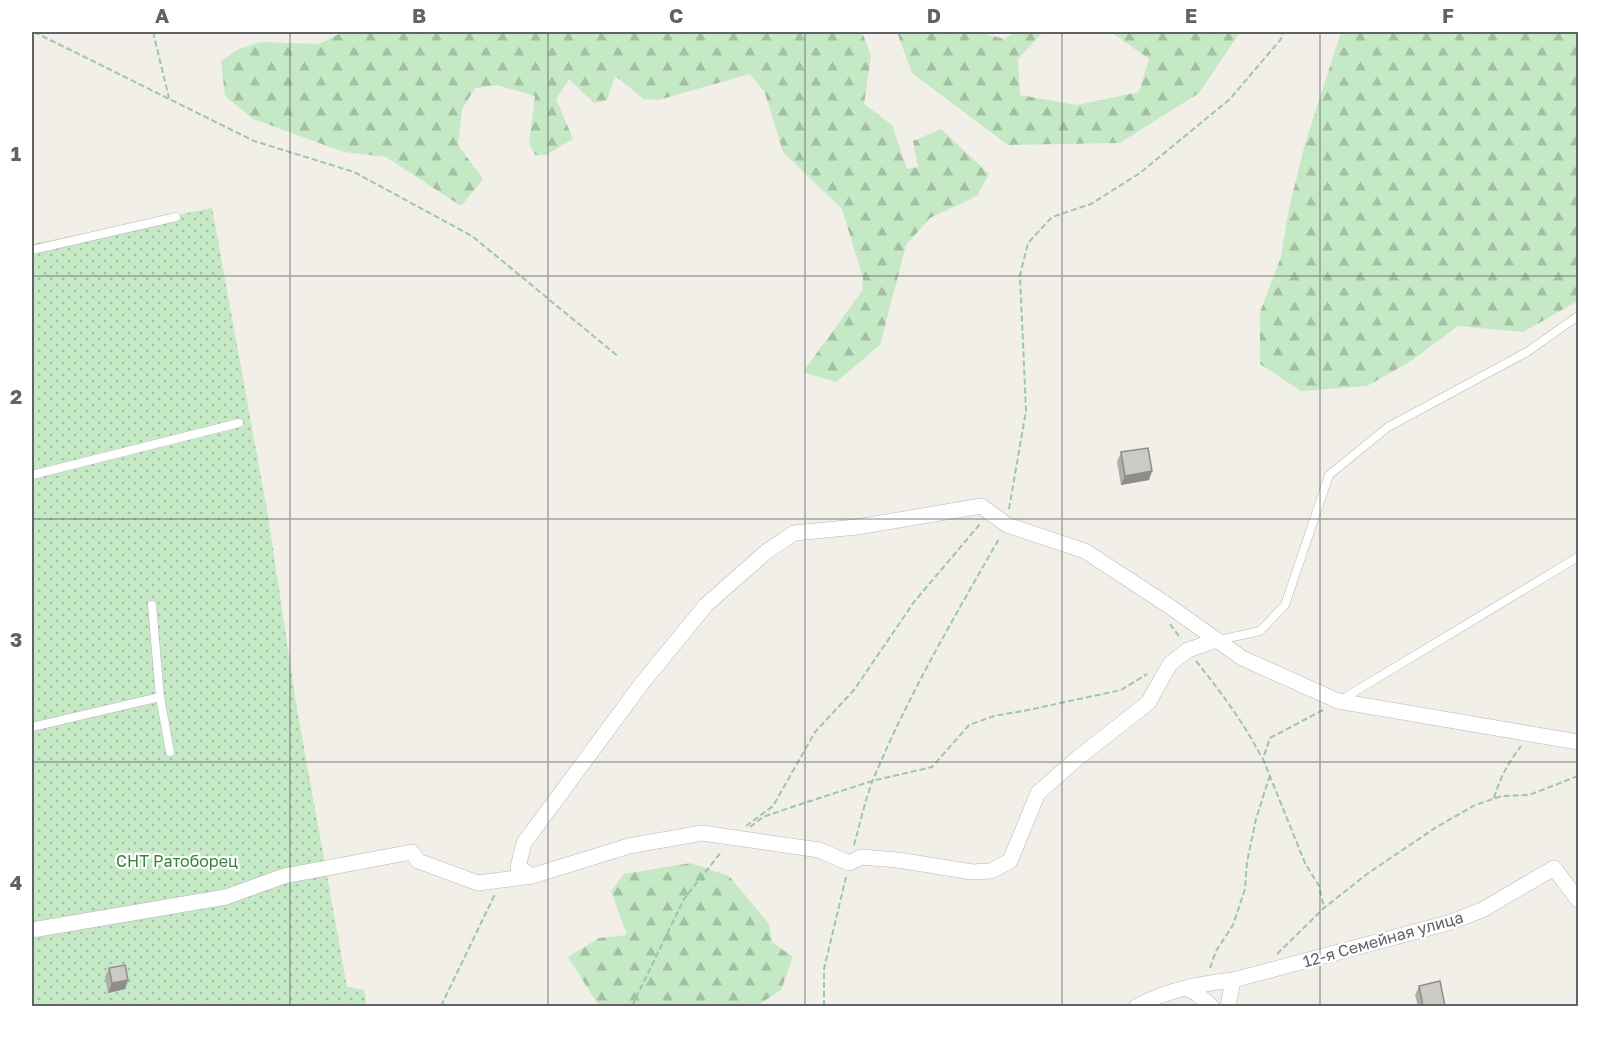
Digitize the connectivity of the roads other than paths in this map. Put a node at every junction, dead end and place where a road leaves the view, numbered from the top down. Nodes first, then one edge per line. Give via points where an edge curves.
1 (176, 217) dead end
2 (32, 250) edge
3 (1578, 316) edge
4 (239, 423) dead end
5 (32, 476) edge
6 (1578, 557) edge
7 (152, 605) dead end
8 (1217, 640) junction
9 (160, 698) junction
10 (1338, 701) junction
11 (32, 726) edge
12 (1578, 742) edge
13 (170, 752) dead end
14 (532, 876) junction
15 (1578, 900) edge
16 (32, 930) edge
17 (1233, 980) junction
18 (1185, 988) junction
19 (1137, 1006) edge
20 (1211, 1006) edge
21 (1228, 1006) edge

1 - 2 lane
3 - 8 lane via 1527,352 1388,427 1329,475 1285,604 1260,631
4 - 5 lane
6 - 10 lane
7 - 9 lane
8 - 10 street via 1242,658
8 - 14 street via 1188,650 1170,664 1148,703 1038,793 1010,861 991,871 861,858 849,862 819,850 702,833 629,846
8 - 14 street via 1085,551 1007,525 981,506 794,534 766,552 699,614 643,682 524,843 518,867
9 - 11 lane
9 - 13 lane
10 - 12 street
14 - 16 street via 478,883 418,861 412,852 284,876 226,897
15 - 17 street, 12-я Семейная улица via 1554,868 1482,910 1448,923
17 - 18 street, 12-я Семейная улица
17 - 21 street
18 - 19 street, 12-я Семейная улица
18 - 20 street

